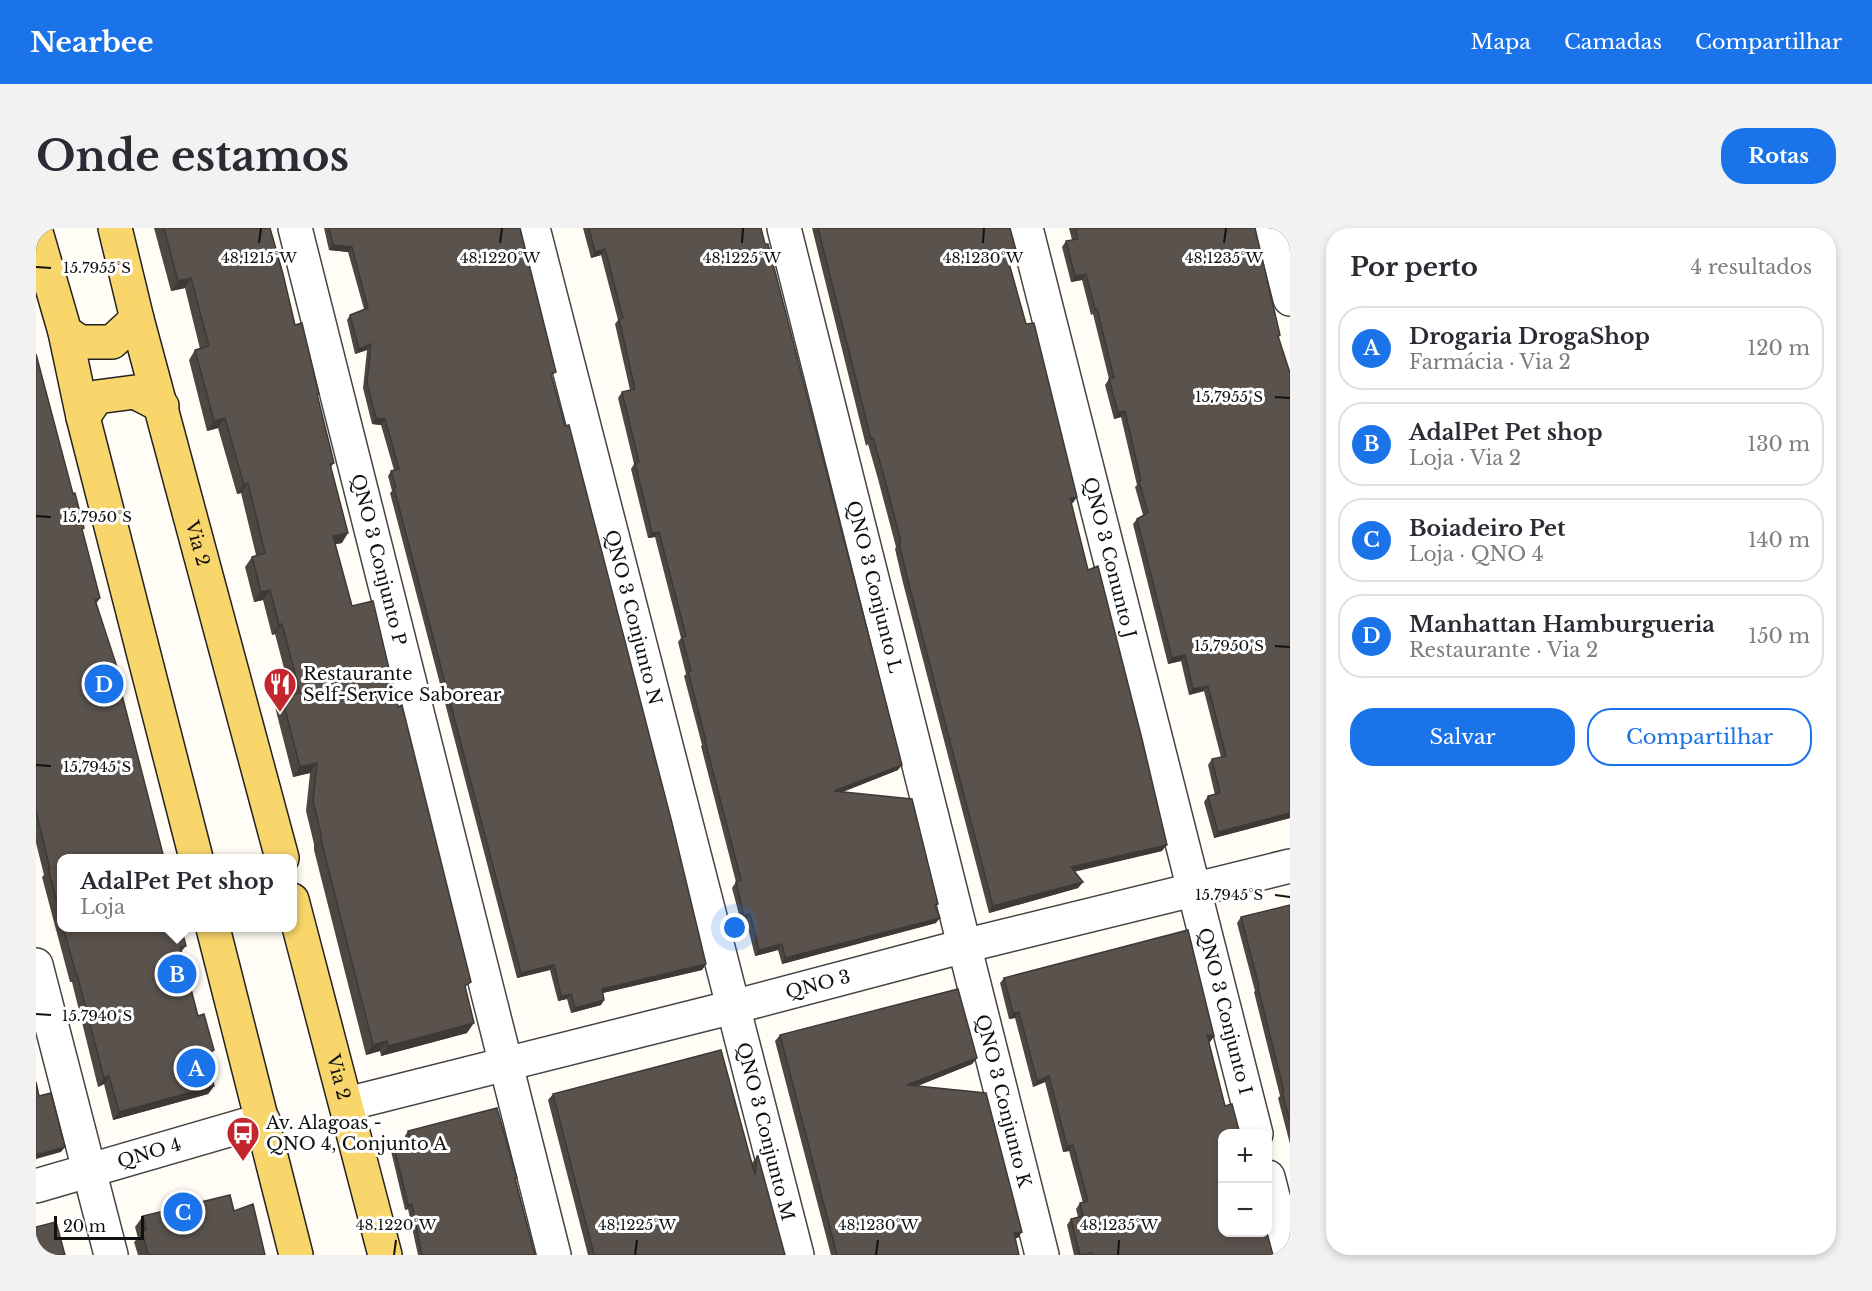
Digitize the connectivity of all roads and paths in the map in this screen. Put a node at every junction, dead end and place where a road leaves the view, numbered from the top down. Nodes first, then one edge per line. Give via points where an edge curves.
1 (115, 228) edge
2 (295, 228) edge
3 (533, 228) edge
4 (784, 228) edge
5 (1026, 228) edge
6 (1272, 228) edge
7 (36, 231) edge
8 (1290, 299) edge
9 (137, 319) junction
10 (64, 332) junction
11 (162, 406) junction
12 (83, 417) junction
13 (195, 854) edge
14 (281, 854) edge
15 (1290, 866) edge
16 (1193, 888) junction
17 (297, 919) edge
18 (214, 932) edge
19 (964, 946) junction
20 (36, 965) edge
21 (733, 1007) junction
22 (506, 1065) junction
23 (347, 1104) junction
24 (262, 1120) junction
25 (1255, 1129) edge
26 (89, 1171) junction
27 (1270, 1183) edge
28 (36, 1186) edge
29 (111, 1255) edge
30 (296, 1255) edge
31 (385, 1255) edge
32 (554, 1255) edge
33 (797, 1255) edge
34 (1042, 1255) edge
35 (1288, 1255) edge

1 - 9 main road, Via 2
2 - 22 street, QNO 3 Conjunto P
3 - 21 street, QNO 3 Conjunto N
4 - 19 street, QNO 3 Conjunto L
5 - 16 street, QNO 3 Conunto J
6 - 8 street
7 - 10 main road
9 - 10 main road via 112,342 80,342
9 - 11 main road, Via 2
10 - 12 main road
11 - 12 main road via 135,392 107,395 97,397
11 - 14 main road, Via 2
12 - 13 main road
15 - 16 street, QNO 3
16 - 19 street, QNO 3
16 - 25 street, QNO 3 Conjunto I
17 - 23 main road, Via 2
18 - 24 main road
19 - 21 street, QNO 3
19 - 34 street, QNO 3 Conjunto K
20 - 26 street
21 - 22 street, QNO 3
21 - 33 street, QNO 3 Conjunto M
22 - 23 street, QNO 3
22 - 32 street, QNO 3 Conjunto P
23 - 31 main road, Via 2
24 - 26 street, QNO 4
24 - 30 main road
26 - 28 street, QNO 4
26 - 29 street
27 - 35 street

